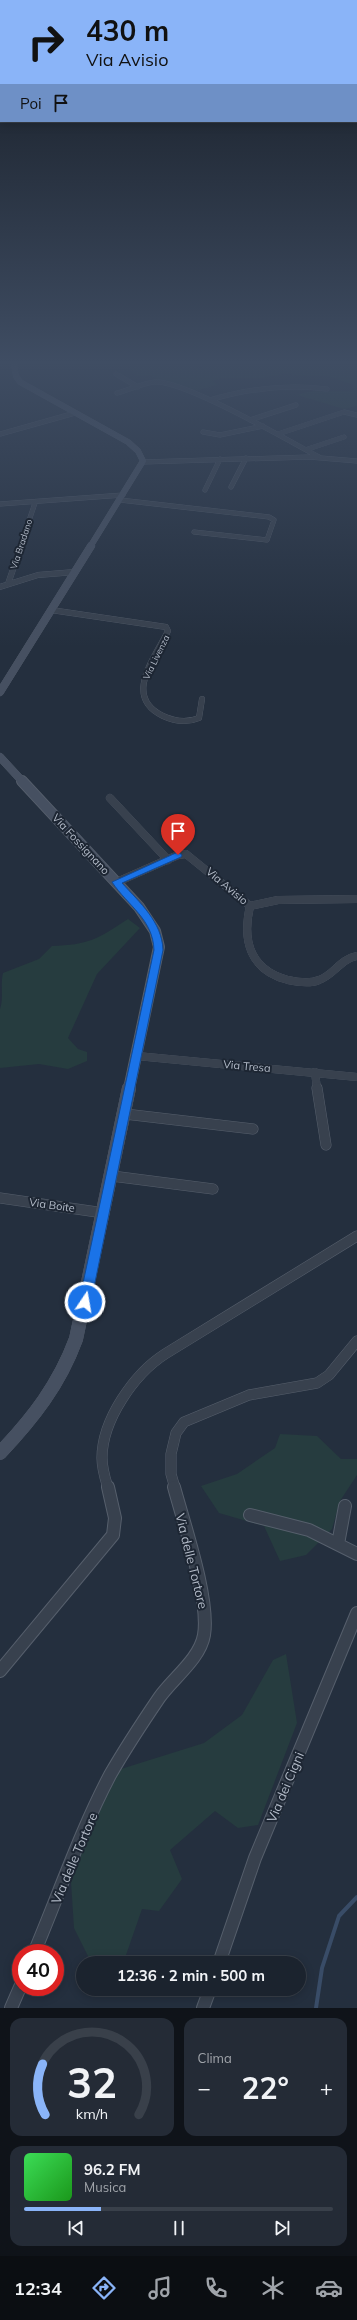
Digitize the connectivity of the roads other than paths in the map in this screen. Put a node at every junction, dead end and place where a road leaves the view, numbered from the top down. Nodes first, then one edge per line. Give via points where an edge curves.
1 (246, 458) edge
2 (142, 459) edge
3 (220, 459) junction
4 (228, 459) edge
5 (335, 459) edge
6 (357, 461) edge
7 (143, 462) junction
8 (231, 487) dead end
9 (205, 490) dead end
10 (122, 498) junction
11 (35, 503) dead end
12 (0, 504) edge
13 (194, 532) dead end
14 (75, 572) junction
15 (8, 584) junction
16 (0, 587) edge
17 (51, 610) junction
18 (0, 692) edge
19 (202, 699) dead end
20 (0, 757) edge
21 (110, 798) dead end
22 (168, 860) junction
23 (116, 882) junction
24 (357, 899) edge
25 (250, 906) junction
26 (357, 956) edge
27 (137, 1056) junction
28 (314, 1072) junction
29 (357, 1077) edge
30 (125, 1114) junction
31 (253, 1129) dead end
32 (326, 1145) dead end
33 (112, 1176) junction
34 (213, 1189) dead end
35 (0, 1198) edge
36 (104, 1213) junction
37 (357, 1236) edge
38 (357, 1341) edge
39 (0, 1453) edge
40 (345, 1506) dead end
41 (250, 1515) dead end
42 (338, 1544) junction
43 (357, 1554) edge
44 (357, 1613) edge
45 (0, 1671) edge
46 (38, 1944) edge
47 (221, 1956) edge
48 (16, 1996) edge
49 (207, 1996) edge
50 (11, 2008) edge
51 (203, 2008) edge

1 - 8 street
2 - 7 street
3 - 4 street
3 - 7 street
3 - 9 street
5 - 6 street
7 - 10 street
10 - 12 street
10 - 13 street via 269,517 274,520 267,540
10 - 14 street
11 - 15 street, Via Bradano
14 - 15 street via 38,575
14 - 17 street
15 - 16 street
17 - 18 street
17 - 19 street, Via Livenza via 166,626 168,631 143,686 144,698 149,706 162,715 187,721 199,718
20 - 23 street, Via Fossignano
21 - 22 street
22 - 23 street, Via Avisio
22 - 25 street, Via Avisio via 180,854 188,855
23 - 27 street, Via Fossignano via 145,914 156,931 158,941 157,962
24 - 25 street, Via Avisio via 278,900
25 - 26 street, Via Avisio via 245,925 246,938 255,961 272,975 296,982 320,980 332,973 346,958
27 - 28 street, Via Tresa
27 - 30 street, Via Fossignano
28 - 29 street, Via Tresa
28 - 32 street
30 - 31 street
30 - 33 street, Via Fossignano
33 - 34 street
33 - 36 street, Via Fossignano
35 - 36 street, Via Boite
36 - 39 street, Via Fossignano via 82,1317 66,1366 44,1405
37 - 45 street via 165,1354 137,1377 122,1401 105,1437 101,1452 102,1467 115,1515 113,1535
38 - 46 street, Via delle Tortore via 331,1372 317,1383 249,1395 186,1421 178,1429 171,1455 171,1474 201,1592 205,1618 204,1636 192,1659 160,1697 111,1774 90,1817
40 - 42 street
41 - 42 street via 303,1528
42 - 43 street
44 - 47 street, Via dei Cigni via 255,1858
48 - 50 street
49 - 51 street

